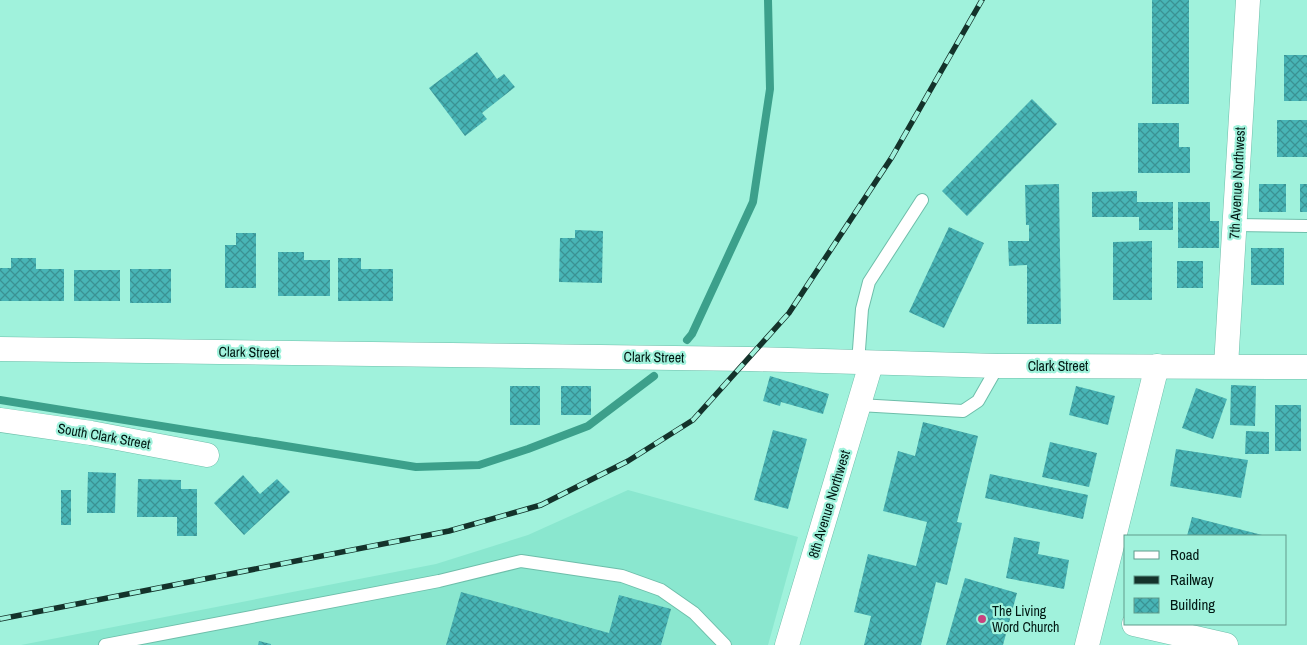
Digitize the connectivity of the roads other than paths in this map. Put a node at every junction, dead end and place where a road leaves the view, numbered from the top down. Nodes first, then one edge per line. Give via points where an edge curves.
1 (1248, 0) edge
2 (922, 200) dead end
3 (1235, 225) junction
4 (1307, 226) edge
5 (0, 349) edge
6 (864, 363) junction
7 (998, 366) junction
8 (1157, 366) junction
9 (1226, 366) junction
10 (1307, 368) edge
11 (859, 405) junction
12 (0, 420) edge
13 (207, 455) dead end
14 (1096, 615) junction
15 (1124, 622) edge
16 (1138, 625) edge
17 (106, 645) edge
18 (725, 645) edge
19 (787, 645) edge
20 (1086, 645) edge
21 (1226, 645) edge

1 - 3 street, 7th Avenue Northwest
2 - 6 lane via 869,282 862,309
3 - 4 lane
3 - 9 street, 7th Avenue Northwest
5 - 6 street, Clark Street
6 - 7 street, Clark Street
6 - 11 street, 8th Avenue Northwest
7 - 8 street, Clark Street
7 - 11 lane via 978,401 963,411
8 - 9 street, Clark Street
8 - 14 street
9 - 10 street, Clark Street
11 - 19 street, 8th Avenue Northwest
12 - 13 street, South Clark Street via 91,432
14 - 15 street
14 - 20 street
16 - 21 street
17 - 18 lane via 439,581 521,561 622,576 661,590 694,613

